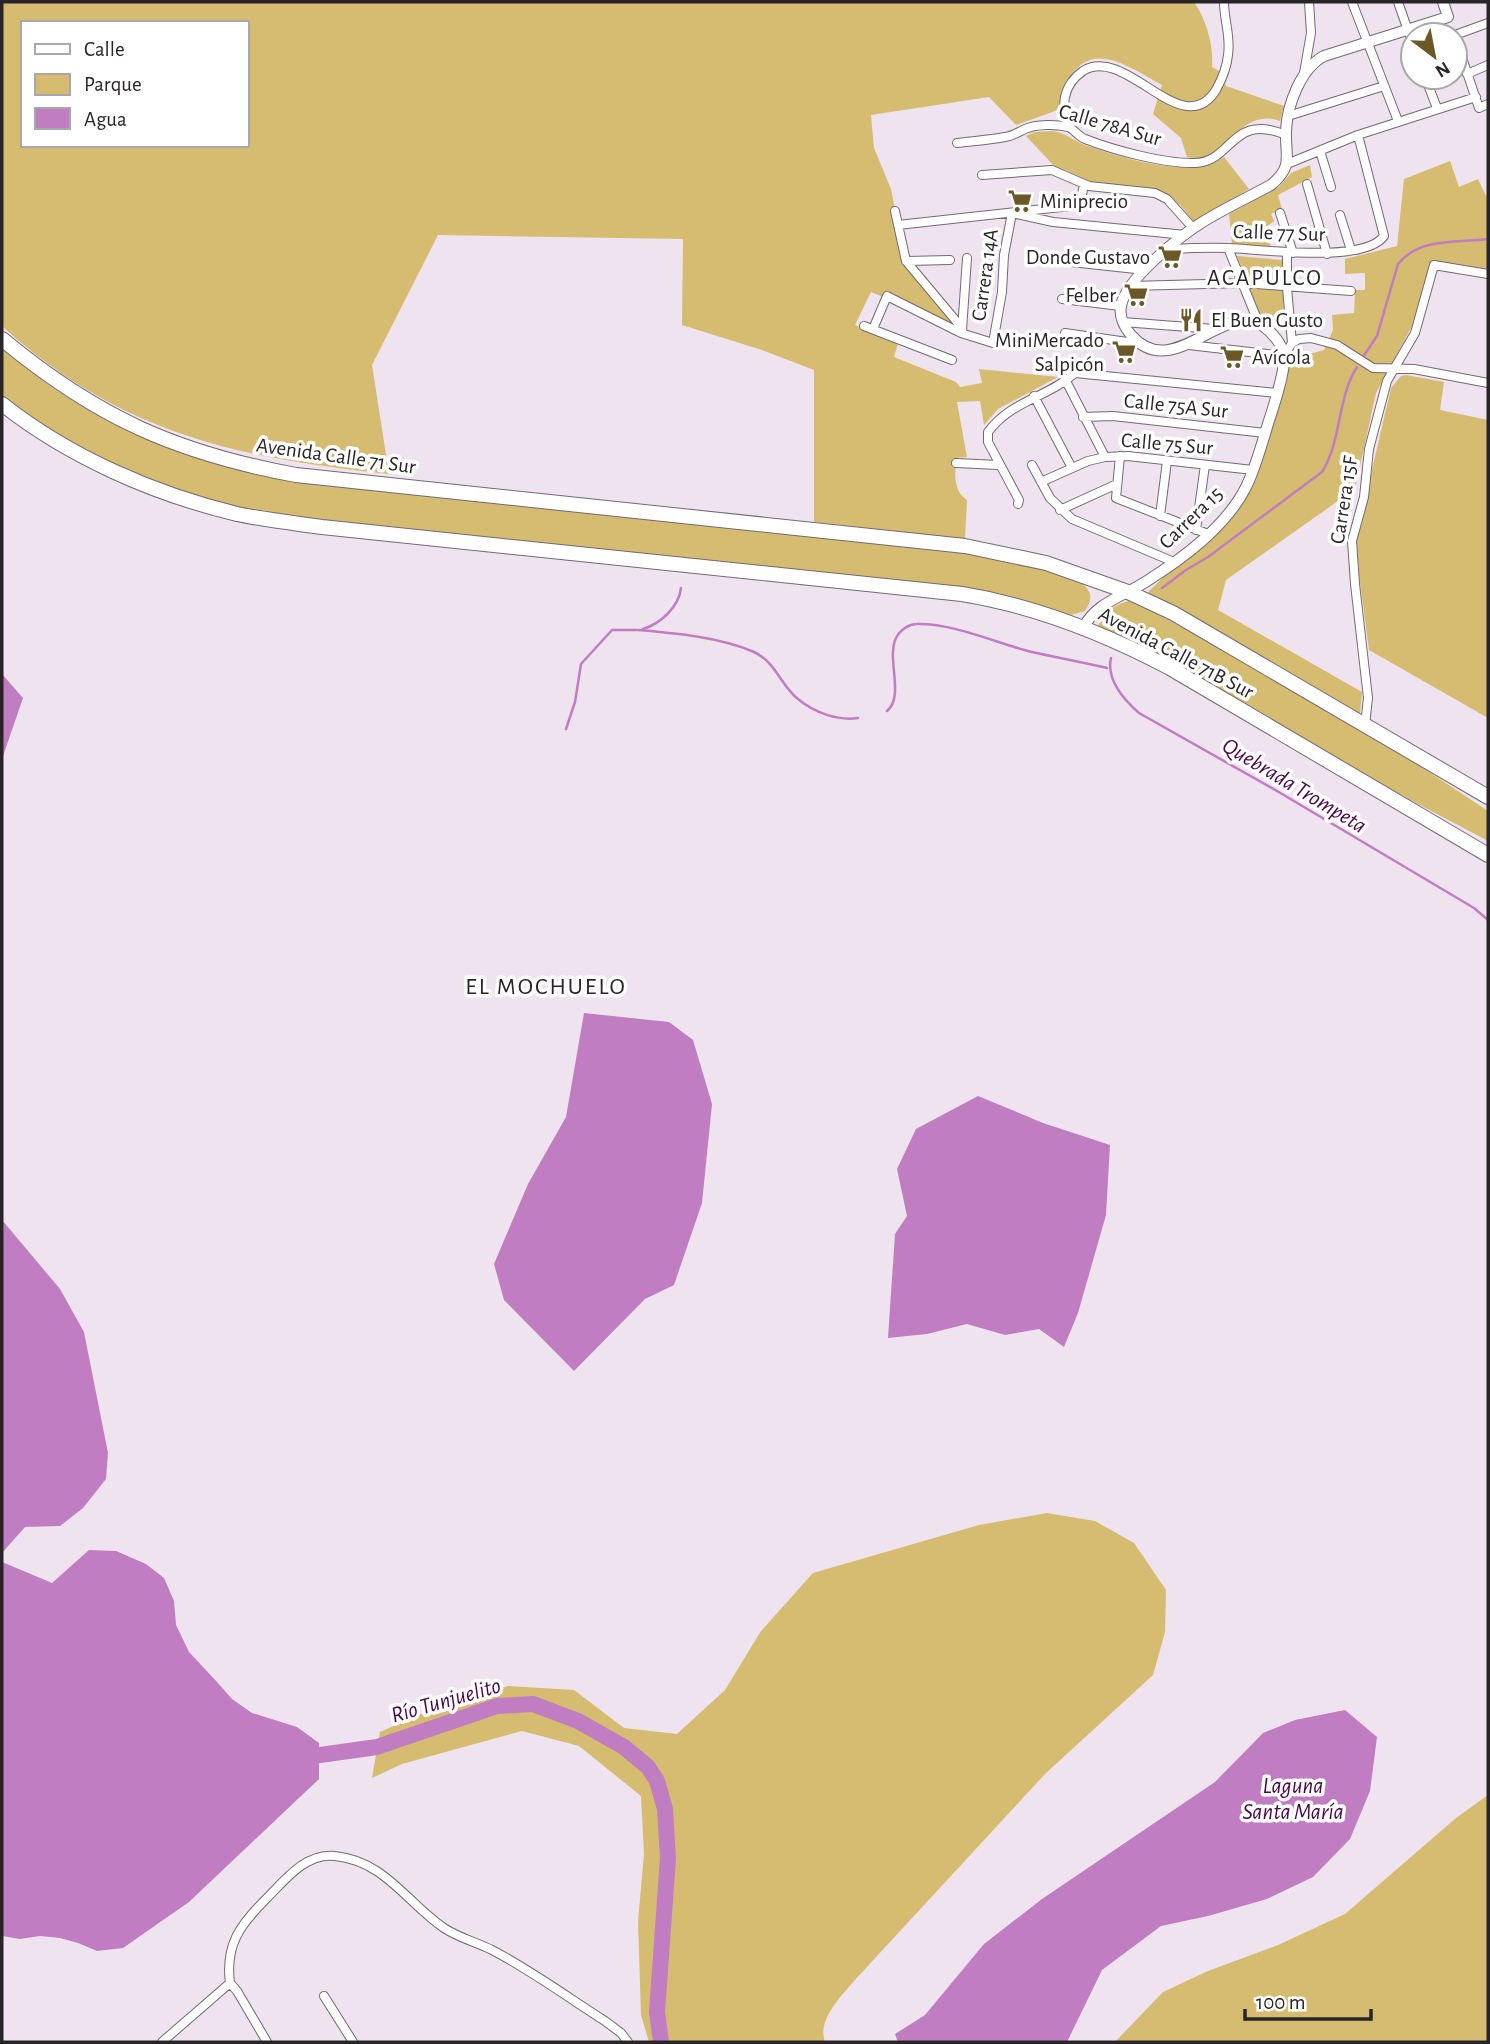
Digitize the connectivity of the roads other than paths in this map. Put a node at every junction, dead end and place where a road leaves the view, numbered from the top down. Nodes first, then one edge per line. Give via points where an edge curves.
1 (1224, 2) edge
2 (1309, 2) edge
3 (1352, 2) edge
4 (1398, 2) edge
5 (1443, 2) edge
6 (1448, 17) junction
7 (1404, 21) edge
8 (1435, 21) edge
9 (1449, 21) edge
10 (1488, 23) edge
11 (1469, 30) edge
12 (1399, 33) edge
13 (1366, 43) junction
14 (1488, 65) edge
15 (1304, 73) junction
16 (1469, 73) edge
17 (1469, 79) edge
18 (1384, 86) junction
19 (1430, 91) edge
20 (1476, 97) junction
21 (1488, 104) edge
22 (1437, 108) junction
23 (1288, 116) junction
24 (1398, 121) junction
25 (1071, 128) junction
26 (1286, 135) junction
27 (1358, 135) junction
28 (957, 143) dead end
29 (1320, 151) junction
30 (1287, 164) junction
31 (982, 175) dead end
32 (1084, 184) junction
33 (1307, 184) dead end
34 (1331, 187) dead end
35 (895, 211) dead end
36 (1012, 213) junction
37 (1280, 213) dead end
38 (1340, 215) dead end
39 (898, 225) junction
40 (1189, 232) junction
41 (1227, 248) junction
42 (1169, 249) junction
43 (1351, 250) junction
44 (1290, 253) junction
45 (1327, 254) junction
46 (967, 258) dead end
47 (950, 260) dead end
48 (906, 261) junction
49 (1071, 262) dead end
50 (1145, 270) junction
51 (1488, 274) edge
52 (1243, 284) junction
53 (1131, 286) junction
54 (1287, 288) junction
55 (1351, 291) dead end
56 (1062, 299) dead end
57 (1121, 306) junction
58 (1123, 322) junction
59 (1259, 324) junction
60 (864, 326) dead end
61 (873, 329) junction
62 (1216, 329) junction
63 (962, 331) junction
64 (1065, 334) dead end
65 (2, 339) edge
66 (1292, 343) junction
67 (1142, 344) junction
68 (1189, 345) junction
69 (1284, 356) junction
70 (952, 360) dead end
71 (1394, 368) junction
72 (1066, 381) junction
73 (1488, 383) edge
74 (1277, 393) junction
75 (1034, 396) junction
76 (2, 404) edge
77 (1083, 417) junction
78 (1265, 433) junction
79 (1120, 456) junction
80 (1105, 457) junction
81 (1167, 461) junction
82 (956, 463) dead end
83 (999, 465) junction
84 (1205, 465) junction
85 (1032, 466) dead end
86 (1072, 468) junction
87 (1253, 470) junction
88 (1041, 482) junction
89 (1117, 484) junction
90 (572, 504) joint
91 (1018, 504) dead end
92 (1060, 510) junction
93 (1160, 516) junction
94 (1196, 530) junction
95 (1208, 534) junction
96 (1174, 562) junction
97 (1128, 592) junction
98 (1084, 627) junction
99 (1365, 725) junction
100 (1458, 780) junction
101 (1488, 797) edge
102 (1488, 804) edge
103 (1426, 818) junction
104 (1488, 845) edge
105 (1488, 855) edge
106 (230, 1983) junction
107 (324, 1996) dead end
108 (162, 2042) edge
109 (267, 2042) edge
110 (353, 2042) edge
111 (628, 2042) edge

1 - 25 street via 1227,63 1219,84 1204,102 1183,105 1119,70 1094,67 1077,75 1067,90 1065,113
2 - 15 street via 1311,33
3 - 13 street
4 - 7 street
5 - 6 street
6 - 8 street
6 - 9 street
10 - 11 street
12 - 13 street
13 - 15 street via 1324,56
13 - 18 street
14 - 16 street
15 - 23 street
17 - 20 street
18 - 23 street
18 - 24 street
19 - 22 street
20 - 21 street via 1479,108
20 - 22 street
22 - 24 street
23 - 26 street
24 - 27 street
25 - 26 street, Calle 78A Sur via 1088,140 1193,163 1207,160 1252,130 1269,128
25 - 28 street, Calle 78A Sur via 1034,126 1008,137
26 - 30 street
27 - 29 street
27 - 43 street, Calle 77 Sur via 1384,236 1380,242
29 - 30 street
29 - 34 street
30 - 40 street via 1270,185
31 - 32 street via 1047,169
32 - 36 street via 1080,205
32 - 40 street via 1160,194
33 - 45 street
35 - 39 street
36 - 39 street
36 - 40 street via 1053,222
36 - 63 street, Carrera 14A via 993,343
37 - 44 street
38 - 43 street
39 - 48 street
40 - 42 street
41 - 42 street, Calle 77 Sur
41 - 44 street, Calle 77 Sur
41 - 52 street
42 - 50 street
43 - 45 street, Calle 77 Sur
44 - 45 street, Calle 77 Sur
44 - 54 street
46 - 63 street
47 - 48 street
48 - 63 street
49 - 50 street
50 - 53 street
51 - 71 street, Carrera 15F via 1434,265 1415,333
52 - 53 street
52 - 54 street
52 - 59 street
53 - 57 street
54 - 55 street
54 - 66 street
56 - 57 street
57 - 58 street
58 - 62 street
58 - 67 street
59 - 62 street via 1246,321
59 - 69 street via 1277,339
60 - 61 street
61 - 63 street via 887,296
61 - 70 street
62 - 68 street
64 - 67 street
65 - 90 highway, Avenida Calle 71 Sur via 51,378 122,421 222,459 296,475
66 - 69 street
66 - 71 street via 1311,338 1330,342 1373,368
67 - 68 street via 1161,350
68 - 69 street
69 - 74 street, Carrera 15
71 - 73 street
71 - 99 street, Carrera 15F via 1369,449 1364,497 1352,541 1368,698
72 - 74 street via 1074,373
72 - 75 street
72 - 77 street
74 - 78 street, Carrera 15
75 - 83 street via 999,418 988,432
75 - 86 street
76 - 98 highway, Avenida Calle 71B Sur via 88,458 176,495 238,514 322,527 962,594 1030,608
77 - 78 street, Calle 75A Sur via 1113,416
77 - 80 street
78 - 87 street, Carrera 15
79 - 80 street, Calle 75 Sur
79 - 81 street, Calle 75 Sur
79 - 89 street
80 - 86 street, Calle 75 Sur
81 - 84 street, Calle 75 Sur
81 - 93 street
82 - 83 street
83 - 91 street
84 - 87 street, Calle 75 Sur
84 - 94 street
85 - 88 street
86 - 88 street, Calle 75 Sur
87 - 95 street, Carrera 15 via 1239,499
88 - 92 street
89 - 92 street
89 - 93 street via 1116,498
90 - 97 highway, Avenida Calle 71B Sur via 976,548 1038,560
92 - 96 street via 1079,523
93 - 94 street
94 - 95 street
95 - 96 street, Carrera 15
96 - 97 street, Carrera 15
97 - 98 street, Carrera 15 via 1096,610
97 - 99 highway, Avenida Calle 71B Sur via 1186,620
98 - 103 highway, Avenida Calle 71B Sur via 1170,668
99 - 100 highway, Avenida Calle 71B Sur
100 - 101 highway, Avenida Calle 71B Sur
100 - 102 highway
103 - 104 highway
103 - 105 highway, Avenida Calle 71B Sur
106 - 108 street
106 - 109 street
106 - 111 street via 230,1950 251,1914 296,1869 334,1855 361,1862 392,1880 442,1927 492,1951 605,2021
107 - 110 street

